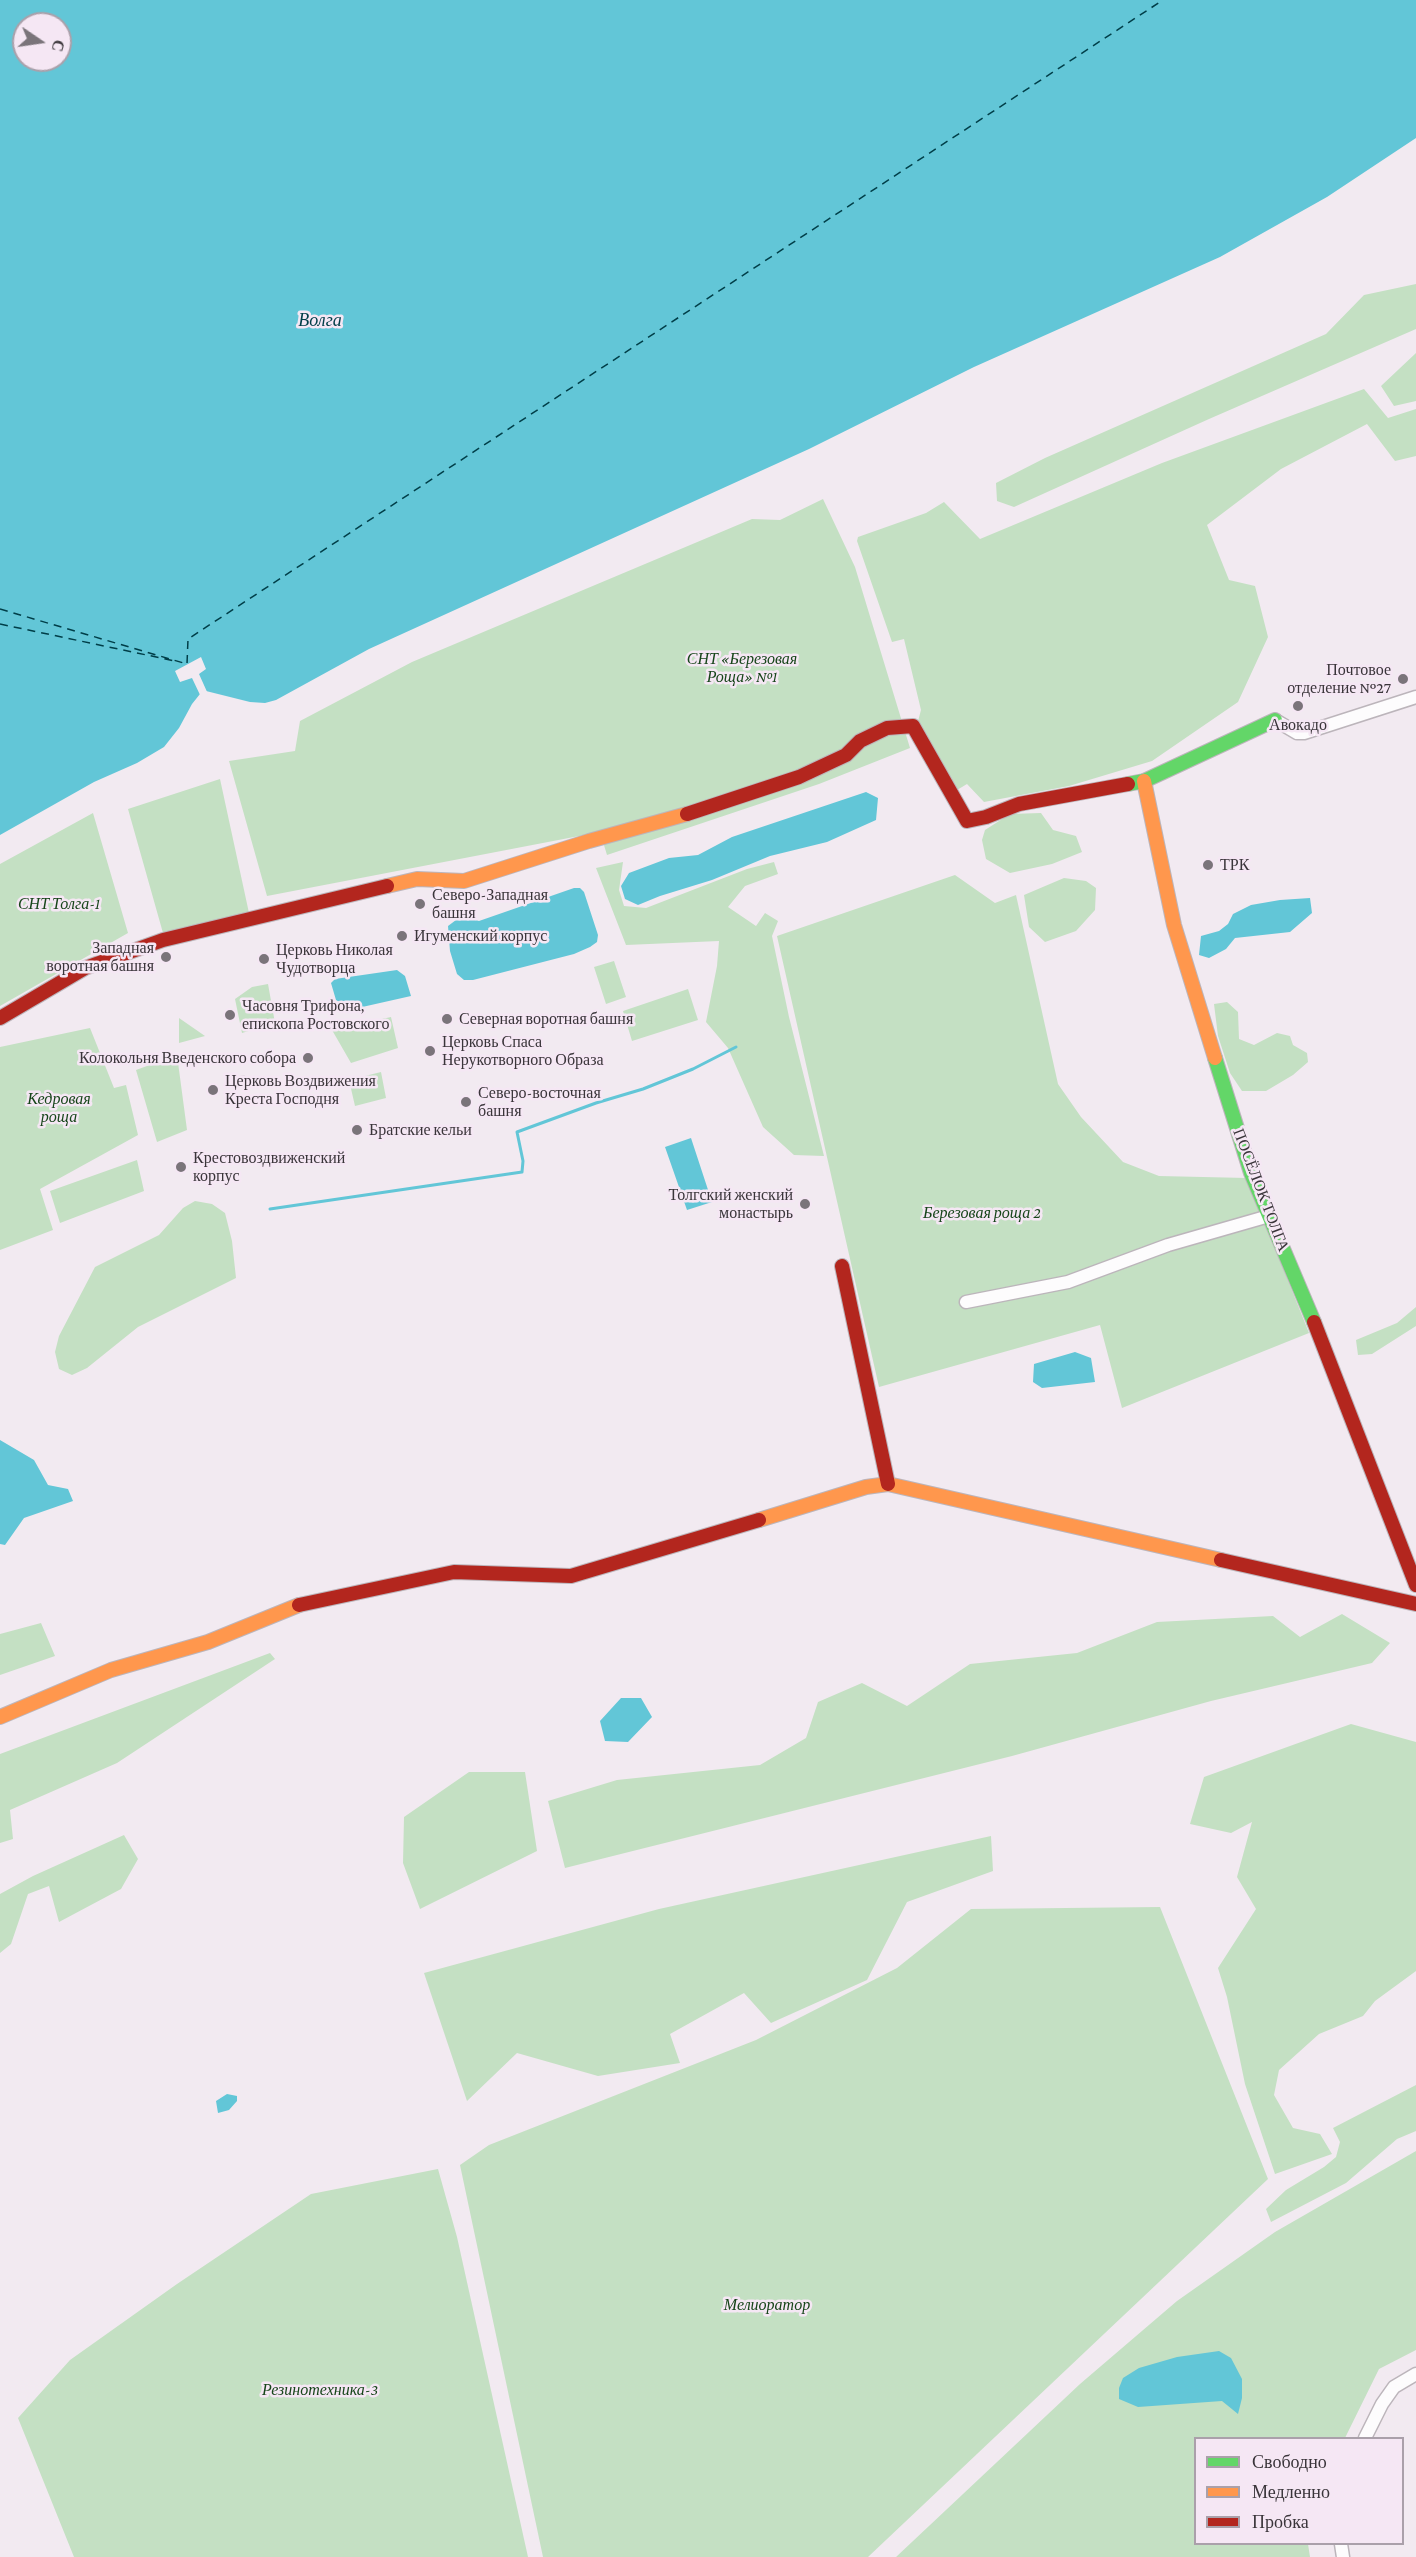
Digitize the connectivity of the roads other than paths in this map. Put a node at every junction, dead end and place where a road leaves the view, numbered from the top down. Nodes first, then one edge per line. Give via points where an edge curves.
1 (1416, 698) edge
2 (1275, 720) joint
3 (1144, 781) junction
4 (0, 1018) edge
5 (1269, 1216) junction
6 (842, 1266) dead end
7 (966, 1302) dead end
8 (888, 1484) junction
9 (1416, 1586) edge
10 (1416, 1604) edge
11 (0, 1717) edge
12 (1416, 2374) edge
13 (1366, 2437) edge

1 - 2 street via 1304,734
2 - 3 street
3 - 4 street via 1019,804 967,821 913,726 893,727 867,737 846,755 799,777 464,881 417,879 163,940 85,968
3 - 5 street, ПОСЁЛОК ТОЛГА via 1186,965 1251,1173
5 - 7 street via 1168,1245 1068,1282
5 - 9 street, ПОСЁЛОК ТОЛГА
6 - 8 street
8 - 10 street
8 - 11 street via 866,1487 587,1574 454,1572 293,1606 208,1642 111,1670
12 - 13 street via 1394,2387

